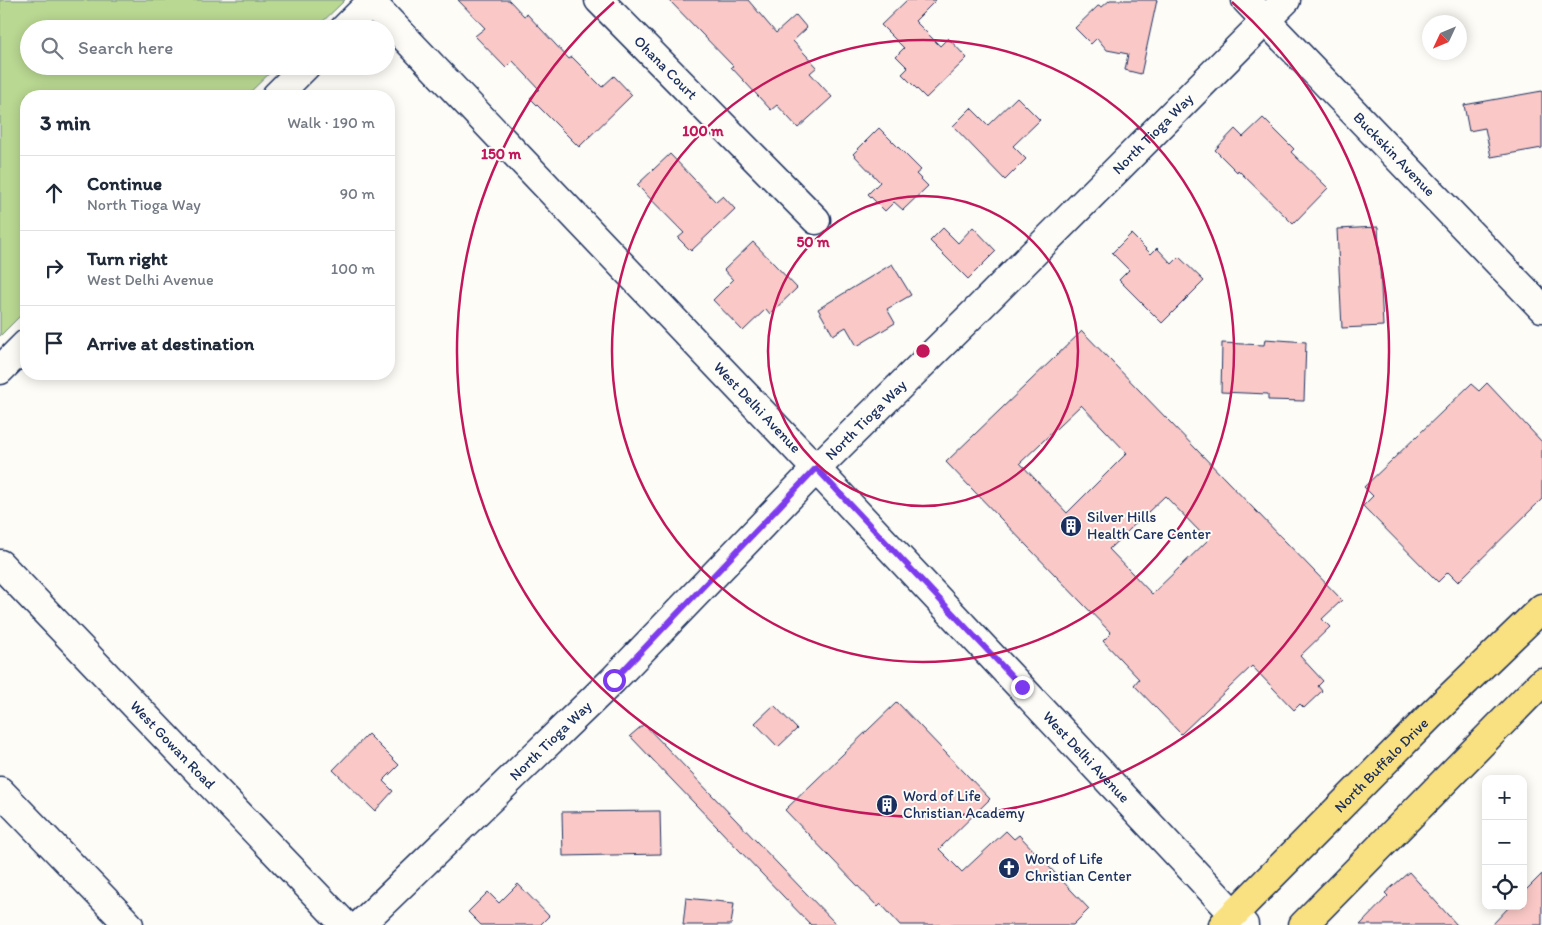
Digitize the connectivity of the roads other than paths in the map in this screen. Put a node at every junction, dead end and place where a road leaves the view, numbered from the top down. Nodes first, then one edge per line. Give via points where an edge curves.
1 (599, 0) edge
2 (1246, 0) edge
3 (1286, 0) edge
4 (372, 1) edge
5 (353, 20) edge
6 (390, 20) edge
7 (1265, 20) junction
8 (395, 25) edge
9 (297, 75) edge
10 (282, 90) edge
11 (816, 220) dead end
12 (1542, 308) edge
13 (20, 350) edge
14 (0, 370) edge
15 (816, 468) junction
16 (0, 564) edge
17 (1542, 608) edge
18 (1542, 682) edge
19 (0, 791) edge
20 (1234, 921) edge
21 (130, 925) edge
22 (345, 925) edge
23 (360, 925) edge
24 (1303, 925) edge

1 - 11 street, Ohana Court
2 - 7 street, Buckskin Avenue
3 - 7 street, North Tioga Way
4 - 5 street
4 - 6 street, West Delhi Avenue
7 - 12 street, Buckskin Avenue
7 - 15 street, North Tioga Way
8 - 15 street, West Delhi Avenue
9 - 10 street
13 - 14 street
15 - 20 street, West Delhi Avenue
15 - 23 street, North Tioga Way via 614,680
16 - 22 street, West Gowan Road
17 - 20 main road, North Buffalo Drive via 1437,709
18 - 24 main road
19 - 21 street

